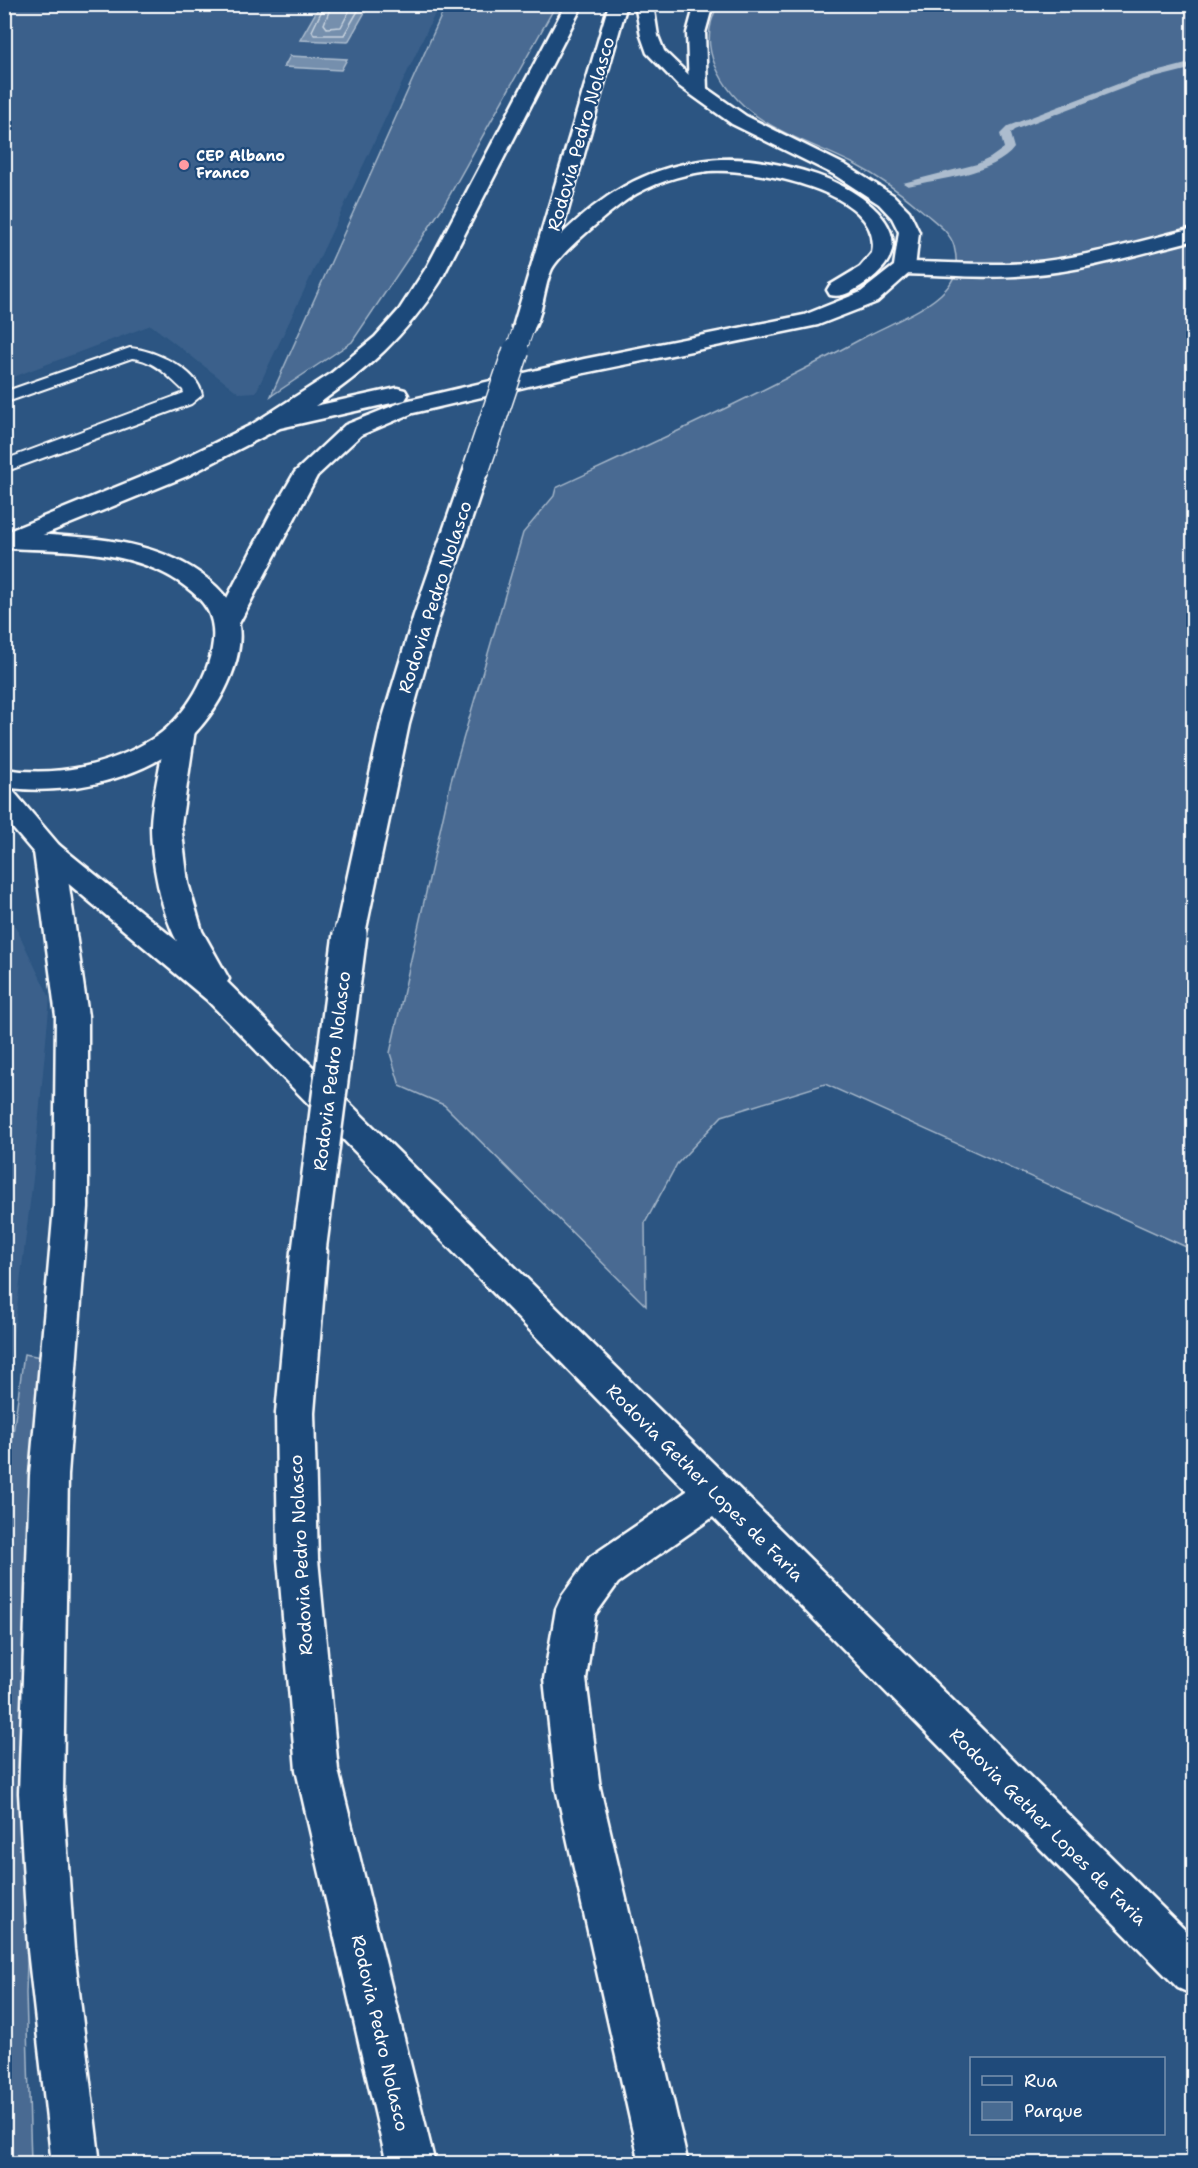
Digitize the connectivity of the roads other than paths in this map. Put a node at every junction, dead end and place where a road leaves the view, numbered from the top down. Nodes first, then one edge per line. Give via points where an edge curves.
1 (576, 4) edge
2 (618, 4) edge
3 (644, 4) edge
4 (704, 4) edge
5 (698, 90) junction
6 (1194, 234) edge
7 (544, 264) junction
8 (904, 268) junction
9 (4, 398) edge
10 (279, 421) junction
11 (4, 467) edge
12 (7, 540) edge
13 (226, 625) junction
14 (181, 730) junction
15 (4, 778) edge
16 (4, 799) edge
17 (49, 852) junction
18 (218, 992) junction
19 (715, 1493) junction
20 (1194, 1972) edge
21 (76, 2163) edge
22 (411, 2163) edge
23 (664, 2163) edge

1 - 10 main road via 457,231 406,315 382,344
2 - 7 main road, Rodovia Pedro Nolasco
3 - 5 main road via 656,52
4 - 5 main road via 696,33
5 - 8 main road via 747,125 856,179 889,201 909,232
6 - 8 main road via 1045,267 1004,271
7 - 10 main road via 596,213 625,192 655,178 702,166 782,171 811,180 870,212 883,233 882,255 866,273 839,290 795,306
7 - 22 main road, Rodovia Pedro Nolasco, bridge via 427,615 395,724 350,934 309,1251 295,1413 298,1559 317,1770
8 - 13 main road via 869,297 810,320 584,366 405,408 353,430 308,472
9 - 11 lane via 130,353 156,357 192,388 193,394
10 - 12 main road via 150,485
12 - 13 main road via 114,549 158,562 199,585 220,610
13 - 14 main road via 217,678 192,720
14 - 15 main road via 163,746 97,772 52,781
14 - 18 main road, Rodovia Gether Lopes de Faria via 166,825 172,883 188,931
16 - 17 main road, Rodovia Gether Lopes de Faria
17 - 18 main road, Rodovia Gether Lopes de Faria
17 - 21 main road via 72,1016 71,1207 50,1475 41,1793 51,1950
18 - 19 main road, Rodovia Gether Lopes de Faria
19 - 20 main road, Rodovia Gether Lopes de Faria
19 - 23 main road via 604,1569 576,1609 565,1679 578,1788

